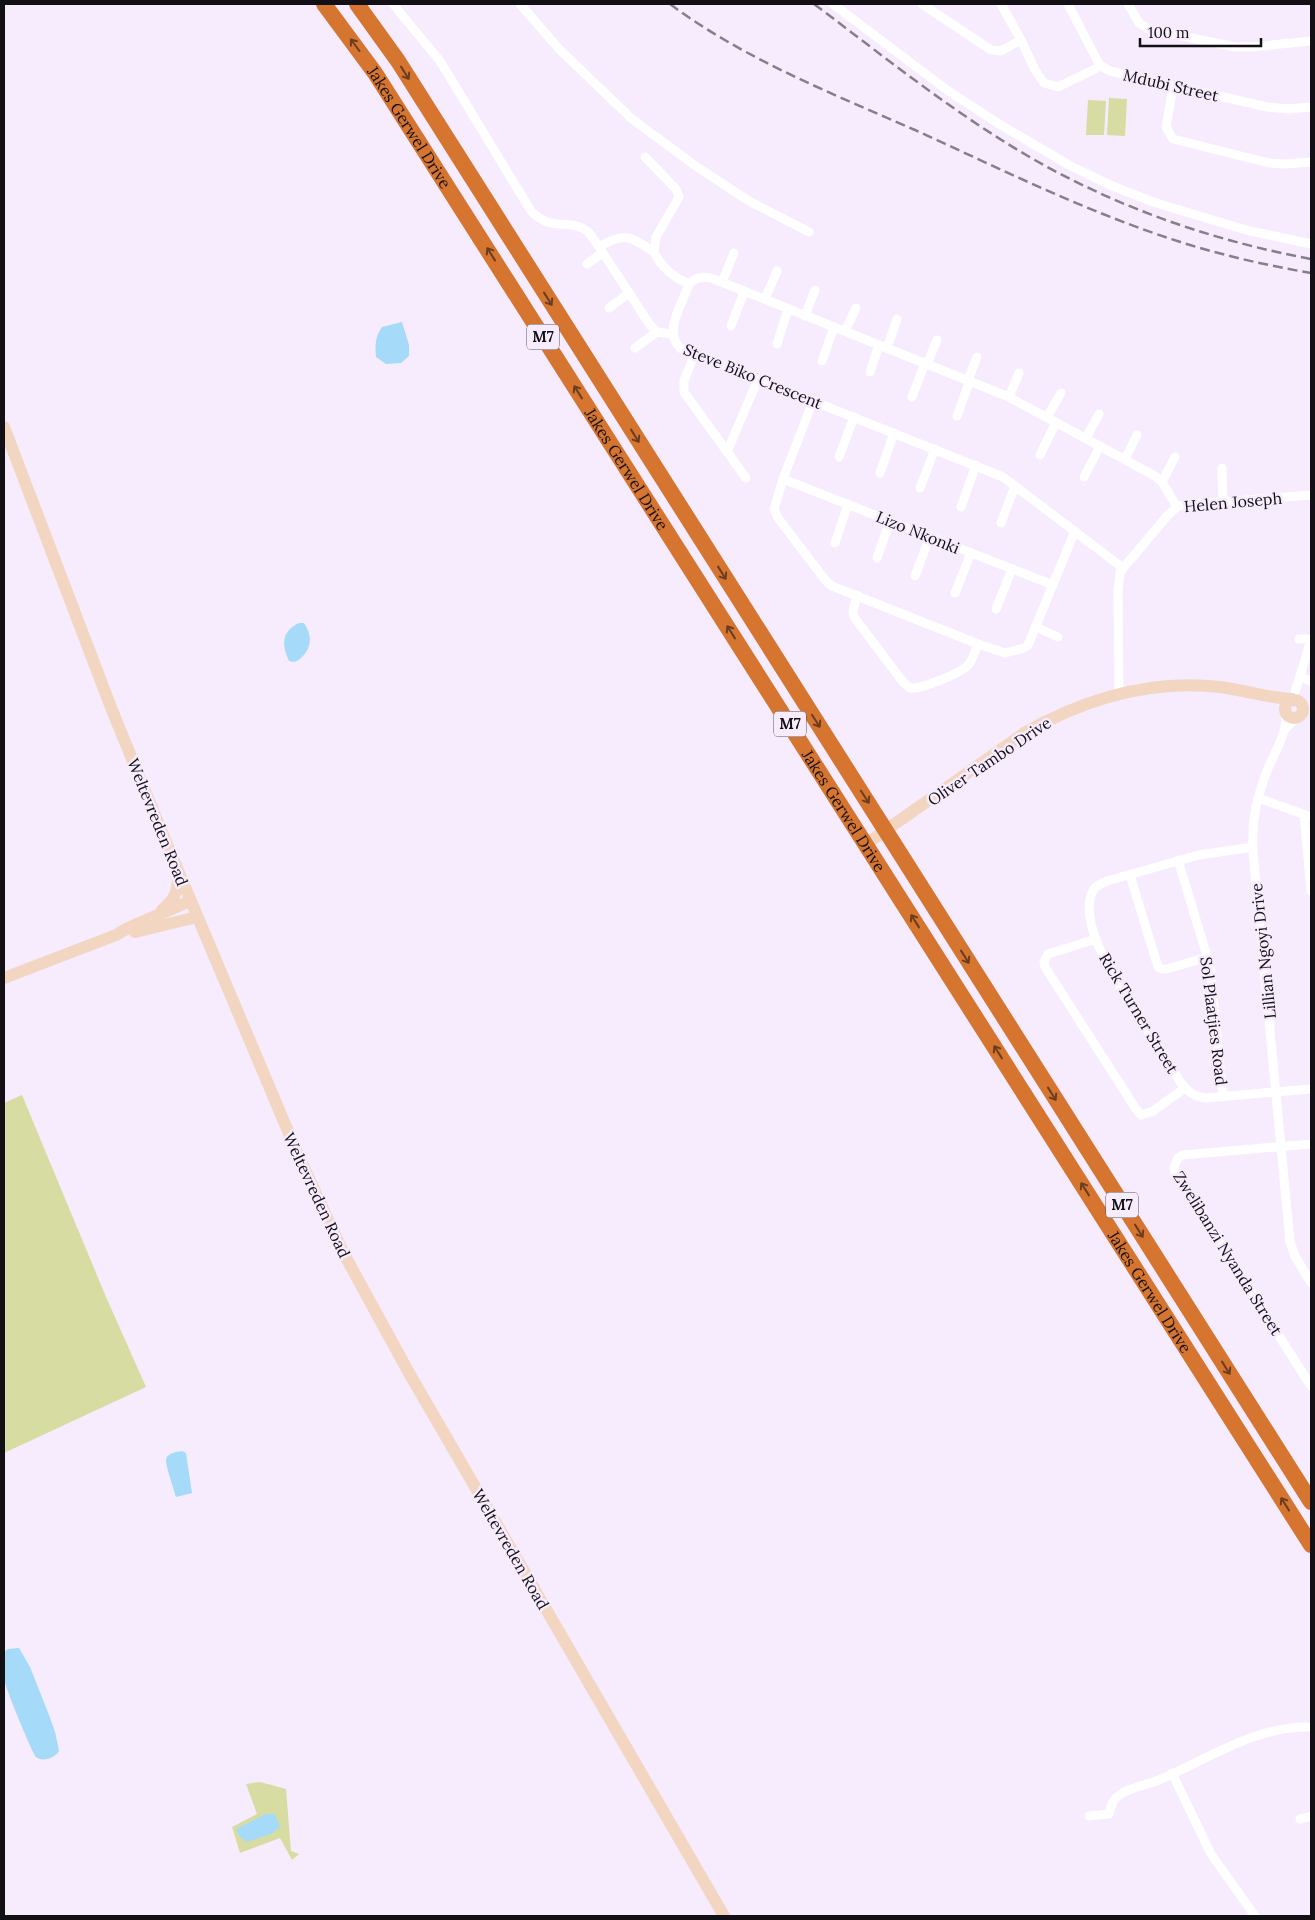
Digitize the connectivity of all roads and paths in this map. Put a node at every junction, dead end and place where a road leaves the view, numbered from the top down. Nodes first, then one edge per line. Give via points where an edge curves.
1 (324, 4) edge
2 (357, 4) edge
3 (394, 4) edge
4 (520, 4) edge
5 (833, 4) edge
6 (922, 4) edge
7 (1001, 4) edge
8 (1068, 4) edge
9 (1128, 4) edge
10 (1021, 40) junction
11 (1311, 41) edge
12 (1101, 66) junction
13 (1173, 86) junction
14 (1311, 108) edge
15 (645, 157) dead end
16 (1311, 162) edge
17 (809, 232) dead end
18 (1311, 244) edge
19 (600, 250) junction
20 (654, 252) junction
21 (734, 253) dead end
22 (587, 264) dead end
23 (777, 271) dead end
24 (722, 282) junction
25 (690, 284) junction
26 (816, 290) dead end
27 (744, 292) junction
28 (629, 293) junction
29 (765, 299) junction
30 (609, 308) dead end
31 (856, 308) dead end
32 (788, 309) junction
33 (805, 316) junction
34 (897, 319) dead end
35 (731, 326) dead end
36 (834, 327) junction
37 (845, 331) junction
38 (657, 332) junction
39 (672, 334) junction
40 (937, 340) dead end
41 (777, 344) dead end
42 (883, 346) junction
43 (635, 348) dead end
44 (694, 355) junction
45 (977, 357) dead end
46 (822, 361) dead end
47 (926, 363) junction
48 (870, 372) dead end
49 (1019, 373) dead end
50 (758, 379) junction
51 (969, 380) junction
52 (1060, 393) dead end
53 (912, 397) dead end
54 (1009, 397) junction
55 (813, 400) junction
56 (1099, 414) dead end
57 (956, 416) dead end
58 (854, 417) junction
59 (1047, 417) junction
60 (1056, 422) junction
61 (4, 427) edge
62 (894, 433) junction
63 (1137, 435) dead end
64 (1086, 438) junction
65 (1100, 446) junction
66 (935, 449) junction
67 (727, 452) junction
68 (1040, 455) dead end
69 (839, 457) dead end
70 (1175, 457) dead end
71 (1124, 459) junction
72 (976, 465) junction
73 (1222, 468) dead end
74 (880, 473) dead end
75 (1084, 477) dead end
76 (746, 478) dead end
77 (783, 479) junction
78 (1162, 482) junction
79 (1016, 486) junction
80 (920, 488) dead end
81 (1311, 495) edge
82 (1223, 502) junction
83 (848, 504) junction
84 (961, 507) dead end
85 (1177, 507) junction
86 (890, 521) junction
87 (1001, 523) dead end
88 (1076, 531) junction
89 (930, 536) junction
90 (835, 542) dead end
91 (971, 553) junction
92 (876, 558) dead end
93 (1123, 568) junction
94 (1012, 569) junction
95 (915, 576) dead end
96 (1053, 585) junction
97 (955, 593) dead end
98 (857, 595) junction
99 (996, 609) dead end
100 (1036, 627) junction
101 (1058, 637) dead end
102 (1299, 639) dead end
103 (1311, 640) edge
104 (978, 644) junction
105 (1300, 676) junction
106 (1311, 681) edge
107 (1119, 694) junction
108 (1297, 709) edge
109 (1258, 798) junction
110 (1307, 816) edge
111 (886, 830) junction
112 (866, 844) junction
113 (1253, 847) junction
114 (1178, 860) junction
115 (178, 872) junction
116 (1130, 875) junction
117 (1311, 891) edge
118 (190, 901) junction
119 (155, 917) junction
120 (197, 917) junction
121 (116, 935) junction
122 (1096, 939) junction
123 (1208, 957) junction
124 (4, 978) edge
125 (1185, 1088) junction
126 (1311, 1089) edge
127 (1277, 1092) junction
128 (1223, 1096) junction
129 (1311, 1144) edge
130 (1282, 1147) junction
131 (1311, 1283) edge
132 (1311, 1386) edge
133 (1311, 1502) edge
134 (1311, 1545) edge
135 (1311, 1727) edge
136 (1172, 1773) junction
137 (1089, 1816) dead end
138 (1311, 1816) edge
139 (1300, 1819) dead end
140 (724, 1916) edge
141 (1255, 1916) edge

112 -> 1 highway, Jakes Gerwel Drive / M7 via 375,73
2 -> 111 highway, Jakes Gerwel Drive / M7 via 403,70
3 - 19 street via 440,61 531,211 552,224 579,226 591,235
4 - 17 street via 559,48 632,119 696,167
5 - 18 street via 947,90 1069,165 1152,202 1246,230
6 - 10 street via 991,50 1001,51
7 - 10 street
8 - 12 street, Mdubi Street
9 - 11 street via 1139,23 1149,29 1227,46 1251,48
10 - 12 street via 1040,78 1051,86 1058,86
12 - 13 street, Mdubi Street via 1110,72
13 - 14 street, Mdubi Street via 1267,107
13 - 16 street via 1166,127 1173,139 1269,163
15 - 20 street via 676,189 679,197 656,237
19 - 20 street via 608,242 623,237 632,238
19 - 22 street
19 - 28 street
20 - 25 street via 664,267
21 - 24 street
23 - 29 street
24 - 25 street via 703,277
24 - 27 street
25 - 39 street, Steve Biko Crescent
26 - 33 street
27 - 29 street
27 - 35 street
28 - 30 street
28 - 38 street
29 - 32 street
31 - 37 street
32 - 33 street
32 - 41 street
33 - 36 street
34 - 42 street
36 - 37 street
36 - 46 street
37 - 42 street
38 - 39 street
38 - 43 street
39 - 44 street, Steve Biko Crescent via 680,348
40 - 47 street
42 - 47 street
42 - 48 street
44 - 50 street, Steve Biko Crescent
44 - 67 street via 684,381 684,392
45 - 51 street
47 - 51 street
47 - 53 street
49 - 54 street
50 - 55 street, Steve Biko Crescent
50 - 67 street
51 - 54 street
51 - 57 street
52 - 59 street
54 - 59 street
55 - 58 street, Steve Biko Crescent
55 - 77 street
56 - 64 street
58 - 62 street, Steve Biko Crescent
58 - 69 street
59 - 60 street
60 - 64 street
60 - 68 street
61 - 115 street, Weltevreden Road
62 - 66 street, Steve Biko Crescent
62 - 74 street
63 - 71 street
64 - 65 street
65 - 71 street
65 - 75 street
66 - 72 street, Steve Biko Crescent
66 - 80 street
67 - 76 street
70 - 78 street
71 - 78 street
72 - 79 street, Steve Biko Crescent
72 - 84 street
73 - 82 street
77 - 83 street, Lizo Nkonki
77 - 98 street via 774,505 778,518 828,583
78 - 85 street
79 - 87 street
79 - 88 street, Steve Biko Crescent
81 - 82 street, Helen Joseph
82 - 85 street, Helen Joseph
83 - 86 street, Lizo Nkonki
83 - 90 street
85 - 93 street, Helen Joseph
86 - 89 street, Lizo Nkonki
86 - 92 street
88 - 93 street, Steve Biko Crescent
88 - 96 street
89 - 91 street, Lizo Nkonki
89 - 95 street
91 - 94 street, Lizo Nkonki
91 - 97 street
93 - 107 street via 1118,591
94 - 96 street, Lizo Nkonki
94 - 99 street
96 - 100 street
98 - 104 street
98 - 104 street via 854,617 910,688 922,688 962,670 969,665
100 - 101 street
100 - 104 street via 1028,645 1008,653
102 - 103 street
103 - 105 street, Lillian Ngoyi Drive
105 - 106 street
105 - 108 street, Lillian Ngoyi Drive
107 - 108 street, Oliver Tambo Drive via 1152,688 1219,686 1268,696
107 - 111 street, Oliver Tambo Drive via 1069,710 1026,732
108 - 109 street, Lillian Ngoyi Drive via 1284,731
109 - 110 street
109 - 113 street, Lillian Ngoyi Drive via 1254,812
110 - 117 street
111 - 112 street, Oliver Tambo Drive
111 -> 133 highway, Jakes Gerwel Drive / M7
134 -> 112 highway, Jakes Gerwel Drive / M7
113 - 114 street, Rick Turner Street
113 - 127 street, Lillian Ngoyi Drive
114 - 116 street, Rick Turner Street
114 - 123 street, Sol Plaatjies Road
115 - 118 street, Weltevreden Road
115 - 119 street via 177,892 170,904
116 - 122 street, Rick Turner Street via 1107,881 1093,891 1090,908
116 - 123 street via 1158,967 1167,969
118 - 119 street
118 - 120 street, Weltevreden Road
119 - 121 street
120 - 121 street
120 - 140 street, Weltevreden Road via 298,1155 344,1254 409,1373
121 - 124 street
122 - 125 street, Rick Turner Street via 1116,980
122 - 125 street via 1048,954 1045,967 1141,1115 1154,1111
123 - 128 street, Sol Plaatjies Road
125 - 128 street, Rick Turner Street via 1200,1098
126 - 127 street, Rick Turner Street
127 - 128 street, Rick Turner Street
127 - 130 street, Lillian Ngoyi Drive
129 - 130 street
130 - 131 street, Lillian Ngoyi Drive via 1292,1249
130 - 132 street, Zwelibanzi Nyanda Street via 1183,1155 1174,1167
135 - 136 street via 1288,1727 1245,1740
136 - 137 street via 1117,1796 1109,1814
136 - 141 street via 1211,1854
138 - 139 street

